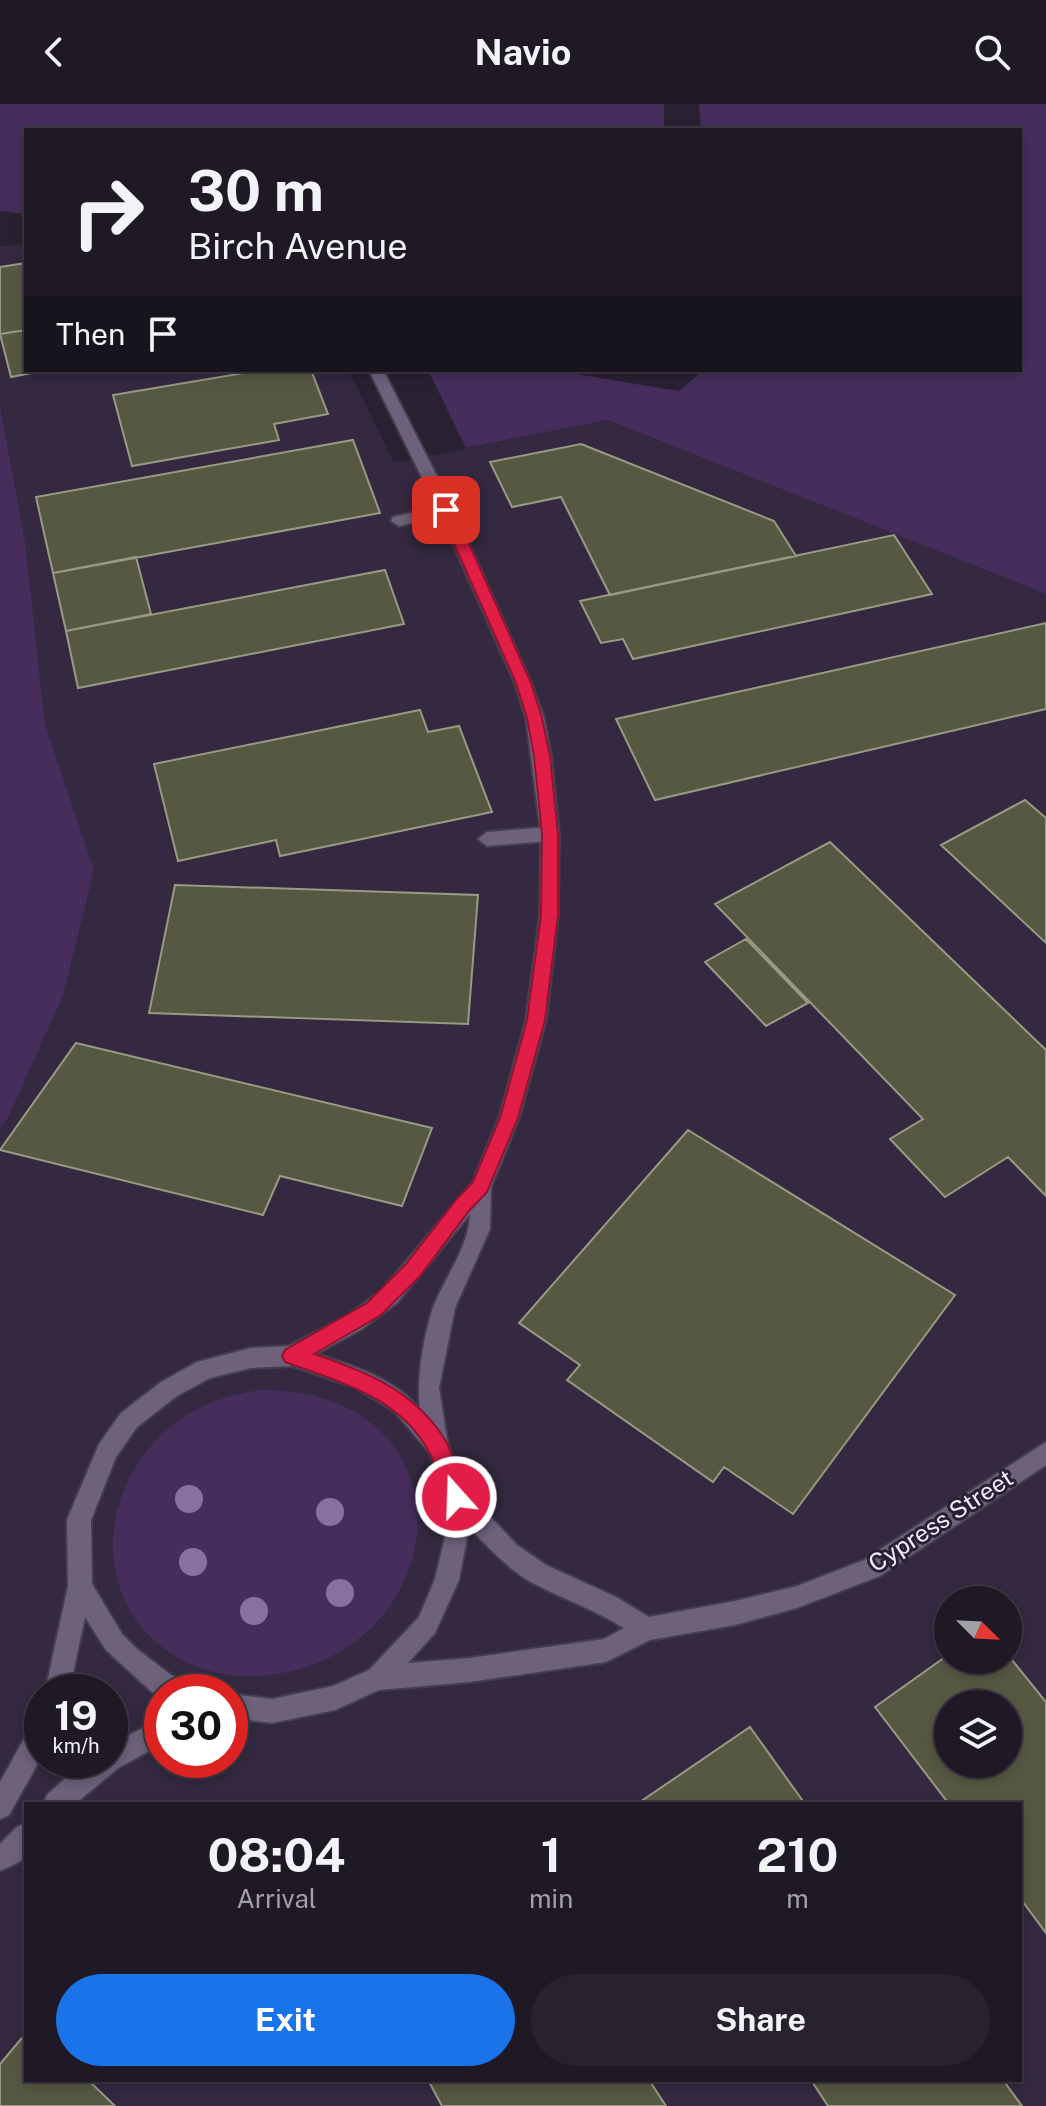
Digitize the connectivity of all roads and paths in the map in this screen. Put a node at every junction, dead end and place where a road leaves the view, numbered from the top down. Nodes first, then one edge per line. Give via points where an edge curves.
1 (377, 372) edge
2 (446, 510) junction
3 (399, 521) dead end
4 (550, 834) junction
5 (487, 839) dead end
6 (481, 1187) junction
7 (292, 1356) junction
8 (437, 1445) junction
9 (1046, 1452) edge
10 (456, 1497) junction
11 (80, 1586) junction
12 (647, 1629) junction
13 (61, 1674) edge
14 (149, 1674) edge
15 (378, 1678) junction
16 (248, 1708) edge
17 (24, 1767) edge
18 (84, 1778) edge
19 (58, 1802) edge
20 (0, 1806) edge
21 (24, 1838) edge
22 (0, 1858) edge

1 - 2 street
2 - 3 street
2 - 4 street via 535,718
4 - 5 street
4 - 6 street via 549,915 536,1020 509,1118
6 - 7 street via 374,1309
6 - 8 street via 480,1229 444,1308 428,1388
7 - 8 street via 362,1379 402,1404
7 - 11 street via 251,1358 205,1369 129,1420 100,1463 79,1520
8 - 10 street
9 - 12 street, Cypress Street via 872,1568 785,1600
10 - 12 street via 509,1553
10 - 15 street via 458,1533 442,1591 427,1625
11 - 13 street
11 - 14 street via 114,1642
12 - 15 street, Cypress Street via 606,1650
15 - 16 street via 335,1698 272,1711
17 - 20 street
18 - 19 street
21 - 22 street

